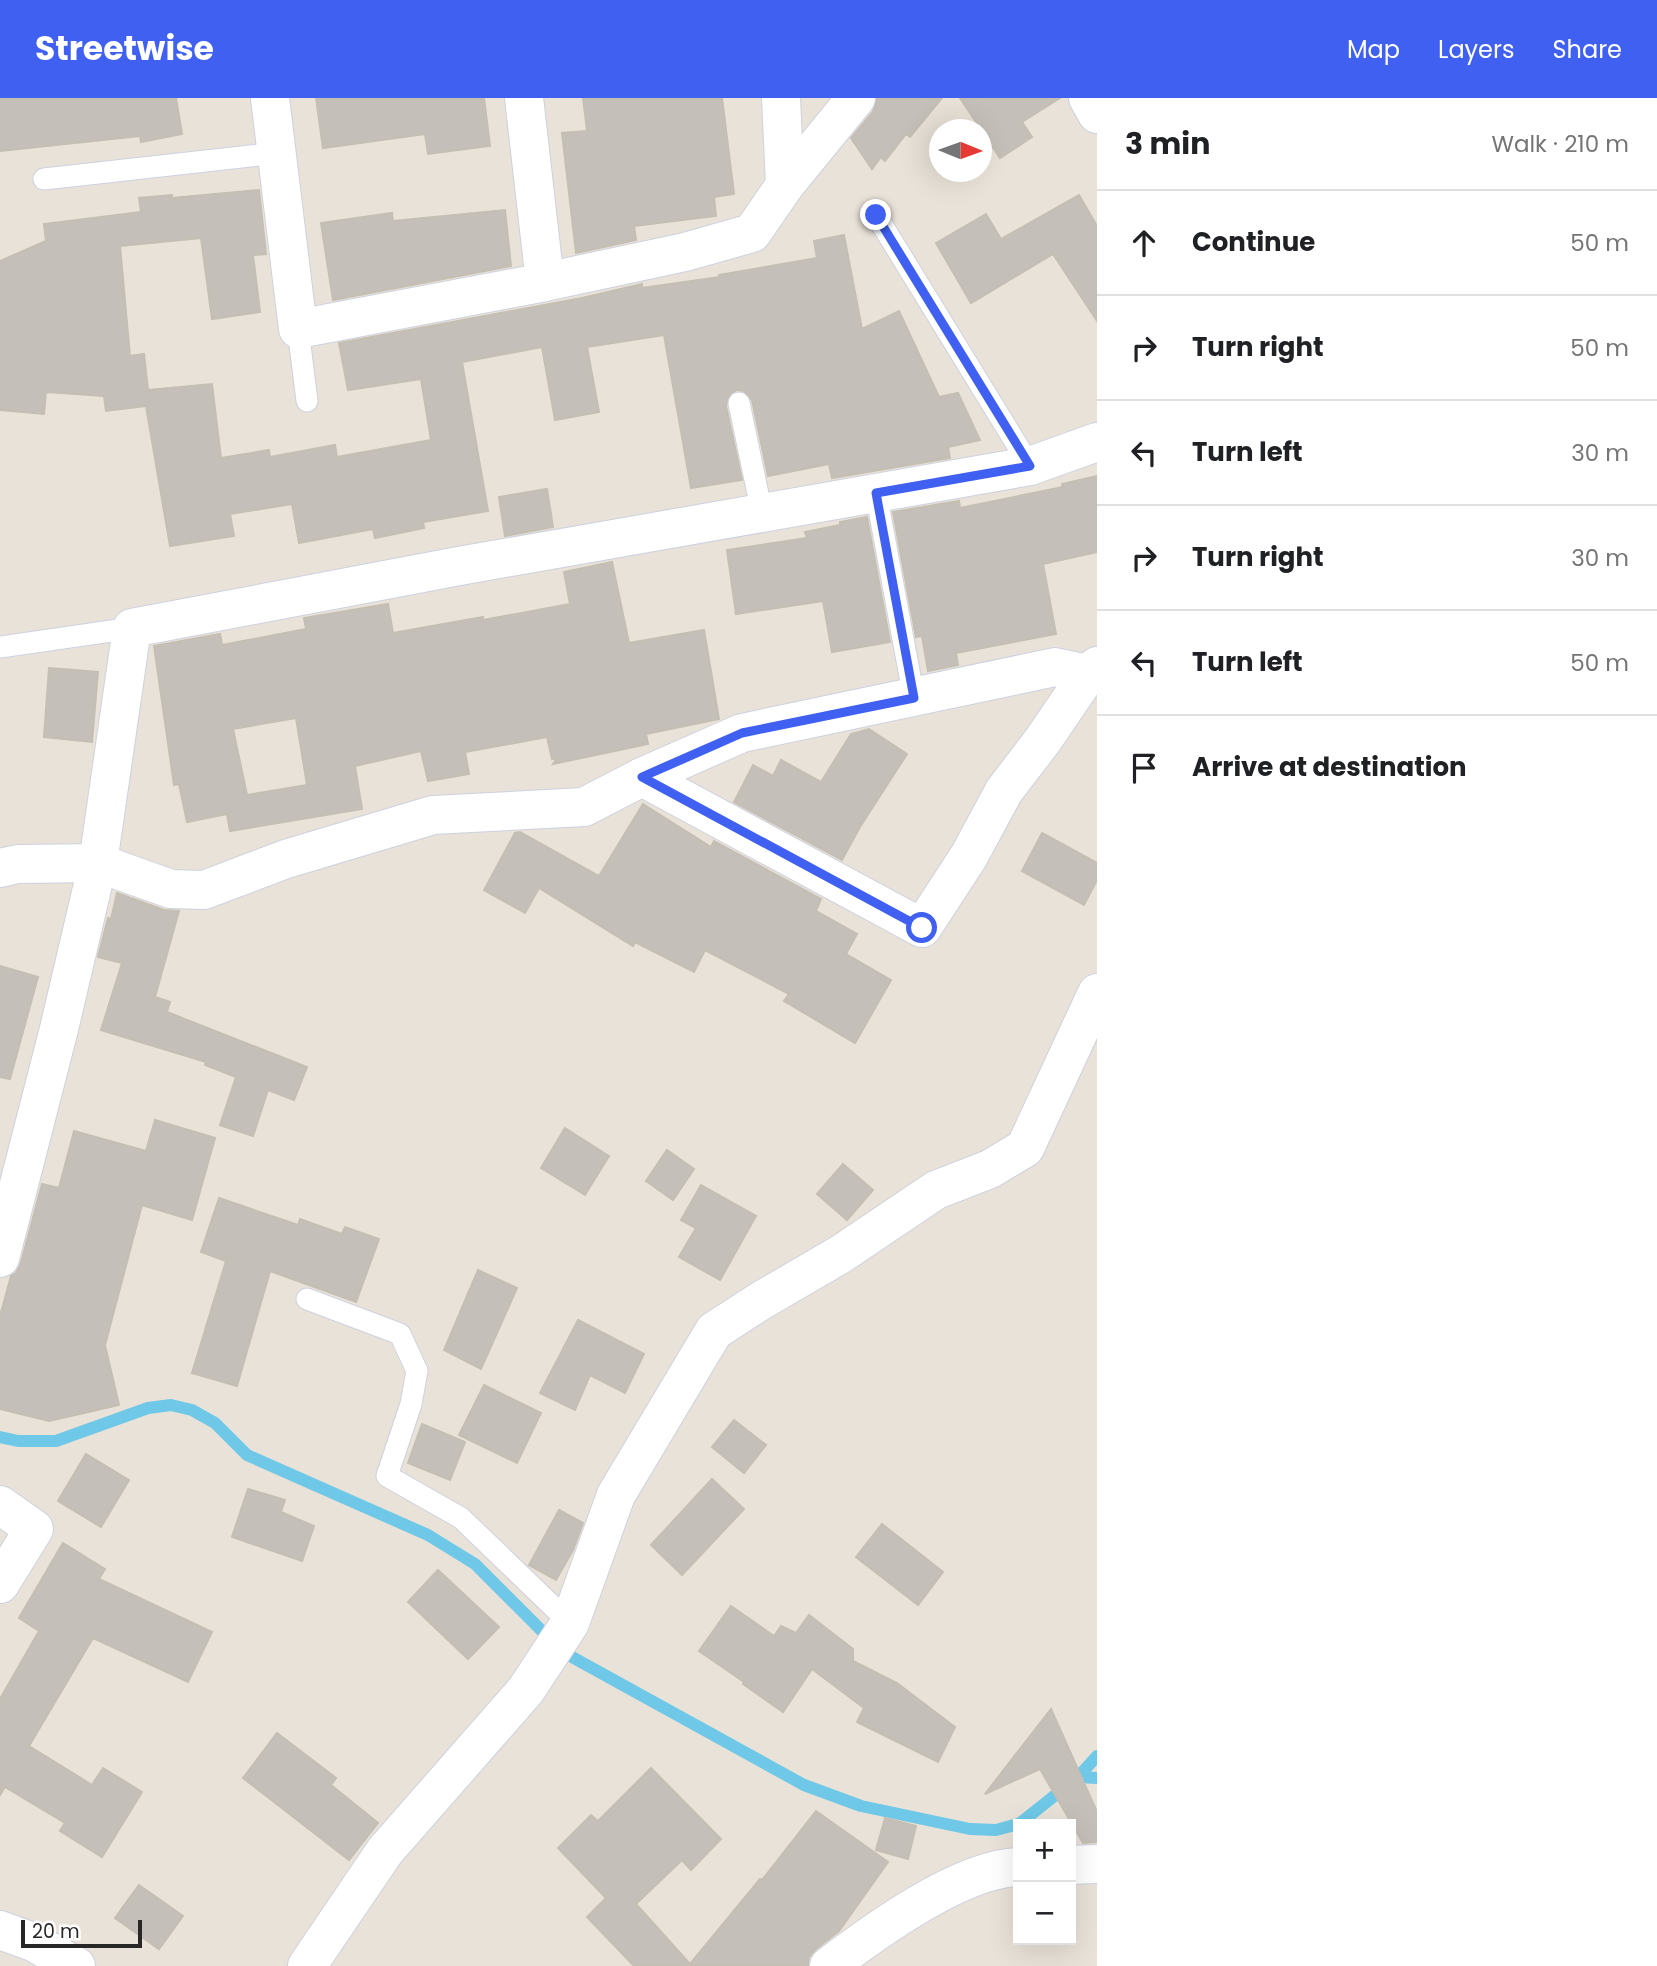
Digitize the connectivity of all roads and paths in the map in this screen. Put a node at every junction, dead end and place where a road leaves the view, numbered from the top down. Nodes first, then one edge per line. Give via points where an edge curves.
1 (270, 98) edge
2 (524, 98) edge
3 (781, 98) edge
4 (856, 98) edge
5 (1088, 98) edge
6 (1097, 114) edge
7 (277, 153) junction
8 (44, 179) dead end
9 (785, 185) junction
10 (876, 215) dead end
11 (545, 282) junction
12 (298, 329) junction
13 (307, 401) dead end
14 (739, 403) dead end
15 (1097, 442) edge
16 (1030, 466) junction
17 (876, 493) junction
18 (762, 513) junction
19 (132, 628) junction
20 (0, 647) edge
21 (1093, 670) edge
22 (914, 698) junction
23 (642, 777) junction
24 (98, 863) junction
25 (0, 868) edge
26 (1097, 993) edge
27 (0, 1258) edge
28 (307, 1299) dead end
29 (0, 1505) edge
30 (0, 1584) edge
31 (570, 1623) junction
32 (1097, 1864) edge
33 (1076, 1865) edge
34 (1013, 1867) edge
35 (0, 1930) edge
36 (76, 1966) edge
37 (307, 1966) edge
38 (829, 1966) edge

1 - 7 street
2 - 11 street
3 - 9 street
4 - 9 street
5 - 6 street
7 - 8 lane
7 - 12 street
9 - 11 street via 752,233
10 - 16 lane
11 - 12 street
12 - 13 lane
14 - 18 lane
15 - 16 street
16 - 17 street
17 - 18 street
17 - 22 lane
18 - 19 street
19 - 20 lane
19 - 24 street
21 - 22 street via 1055,667
21 - 23 street via 1004,791 922,928
22 - 23 street via 742,733
23 - 24 street via 584,807 433,815 286,859 204,890 171,889
24 - 25 street
24 - 27 street
26 - 31 street via 1025,1148 990,1169 936,1190 714,1331 616,1496
28 - 31 lane via 400,1334 417,1371 387,1476 461,1518
29 - 30 street via 34,1530
31 - 37 street via 526,1690 385,1852
32 - 33 street
34 - 38 street via 934,1894
35 - 36 street

